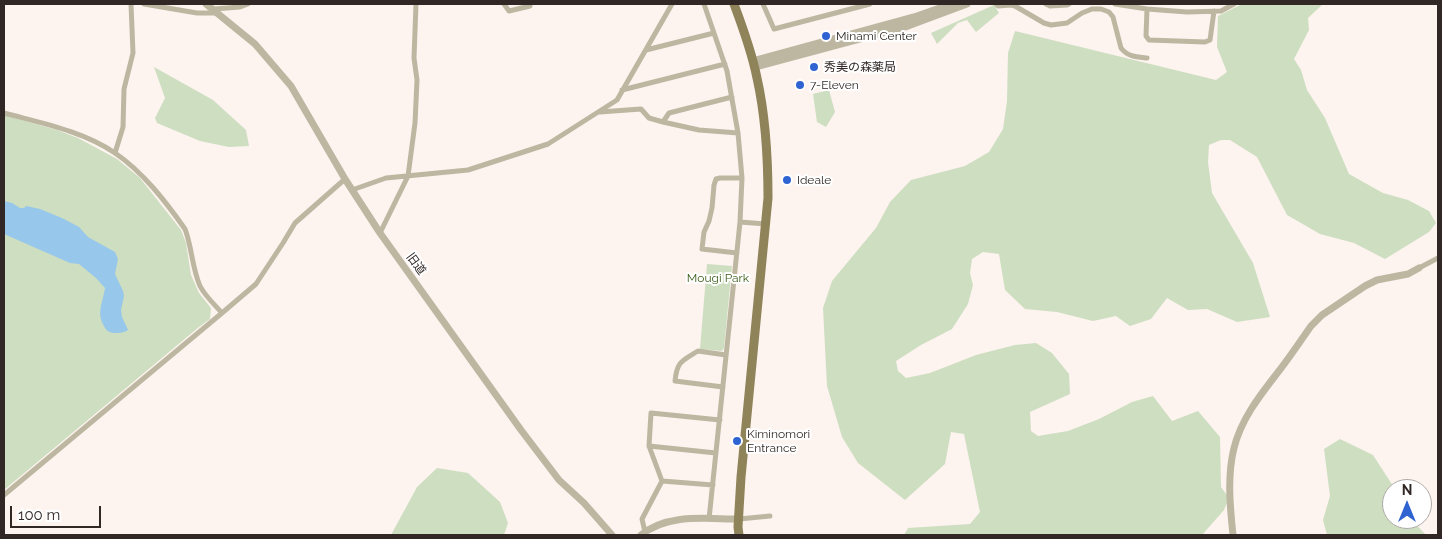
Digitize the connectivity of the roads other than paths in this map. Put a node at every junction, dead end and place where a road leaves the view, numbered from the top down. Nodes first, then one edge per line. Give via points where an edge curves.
1 (131, 4) edge
2 (144, 4) edge
3 (206, 4) edge
4 (248, 4) edge
5 (416, 4) edge
6 (504, 4) edge
7 (530, 4) edge
8 (672, 4) edge
9 (704, 4) edge
10 (734, 4) edge
11 (763, 4) edge
12 (870, 4) edge
13 (951, 4) edge
14 (967, 4) edge
15 (996, 4) edge
16 (1046, 4) edge
17 (1069, 4) edge
18 (1115, 4) edge
19 (1234, 4) edge
20 (1147, 9) junction
21 (216, 11) junction
22 (1214, 11) junction
23 (714, 33) junction
24 (869, 33) junction
25 (646, 50) junction
26 (1147, 58) dead end
27 (725, 64) junction
28 (754, 64) junction
29 (622, 90) junction
30 (732, 97) junction
31 (612, 103) junction
32 (613, 111) junction
33 (4, 113) edge
34 (597, 113) junction
35 (663, 122) junction
36 (738, 134) junction
37 (115, 153) junction
38 (408, 176) junction
39 (742, 178) junction
40 (345, 179) junction
41 (352, 190) junction
42 (740, 222) junction
43 (766, 224) junction
44 (380, 233) junction
45 (737, 253) junction
46 (1438, 258) edge
47 (1419, 268) joint
48 (222, 313) junction
49 (726, 355) junction
50 (723, 387) junction
51 (720, 420) junction
52 (648, 446) junction
53 (716, 453) junction
54 (662, 481) junction
55 (713, 485) junction
56 (4, 495) edge
57 (770, 516) dead end
58 (709, 519) junction
59 (739, 519) junction
60 (643, 533) edge
61 (612, 535) edge
62 (739, 535) edge
63 (1232, 535) edge

1 - 37 street via 132,53 124,89 123,127
2 - 21 street via 196,13
3 - 21 street, 旧道
4 - 21 street
5 - 38 street via 414,58 417,80
6 - 7 street via 509,11
8 - 25 street
9 - 23 street
10 - 28 main road
11 - 12 street via 774,29
13 - 24 street
14 - 24 street via 923,21
15 - 26 street via 1015,6 1051,26 1067,23 1092,9 1101,9 1113,18 1124,52
16 - 17 street
18 - 20 street
19 - 22 street
20 - 22 street
20 - 22 street via 1146,36 1149,40 1205,42 1210,40
21 - 40 street, 旧道 via 255,44 291,86
23 - 25 street
23 - 27 street
24 - 28 street
25 - 29 street
27 - 29 street
27 - 30 street
28 - 43 main road via 767,144
29 - 31 street
30 - 35 street via 669,113
30 - 36 street
31 - 32 street
31 - 34 street
32 - 34 street
32 - 35 street via 641,109 649,118
33 - 37 street via 63,129
34 - 38 street via 548,144 531,150 468,170
35 - 36 street
36 - 39 street
37 - 48 street via 143,176 185,229 201,287
38 - 41 street via 386,178
38 - 44 street
39 - 42 street
39 - 45 street via 716,179 702,249
40 - 41 street, 旧道
40 - 48 street via 295,223 256,284
41 - 44 street, 旧道
42 - 43 street
42 - 45 street
43 - 59 main road
44 - 61 street, 旧道 via 559,480
45 - 49 street
46 - 47 street
47 - 63 street via 1408,274 1377,280 1322,315 1256,401 1239,432 1234,449 1230,472
48 - 56 street
49 - 50 street
49 - 50 street via 698,351 676,369 675,381
50 - 51 street
51 - 52 street via 651,413
51 - 53 street
52 - 53 street
52 - 54 street
53 - 55 street
54 - 55 street
54 - 60 street via 642,519
55 - 58 street
57 - 59 street
58 - 59 street
58 - 60 street via 670,520
59 - 62 main road

